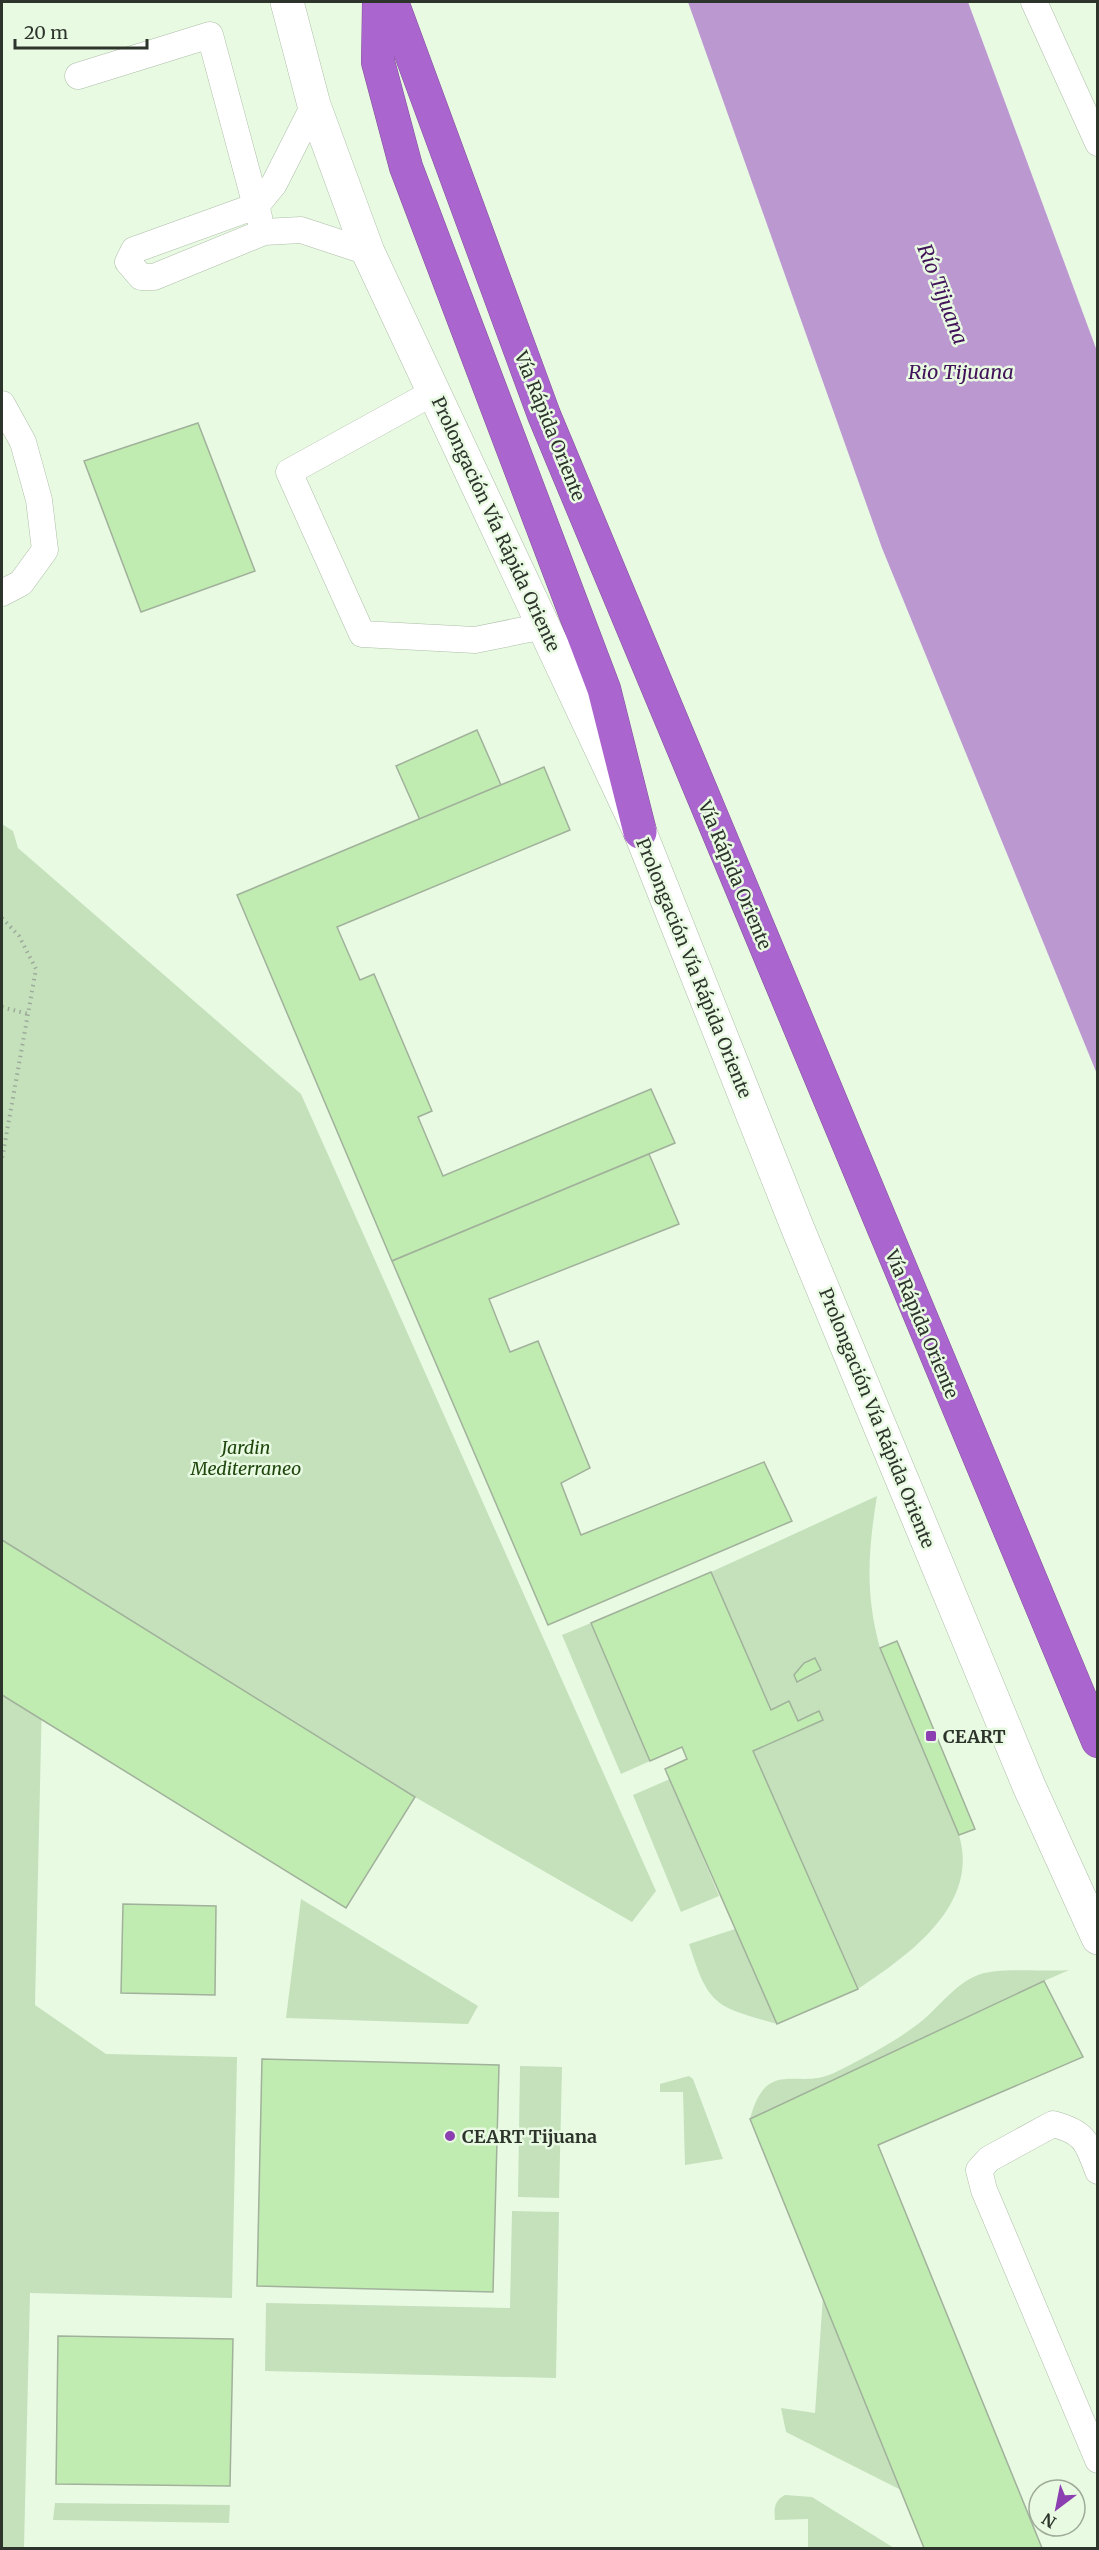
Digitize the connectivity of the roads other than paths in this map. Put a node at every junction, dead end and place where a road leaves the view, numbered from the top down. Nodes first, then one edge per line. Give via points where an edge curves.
1 (287, 2) edge
2 (379, 2) edge
3 (392, 2) edge
4 (1034, 2) edge
5 (78, 76) dead end
6 (314, 105) junction
7 (1098, 143) edge
8 (255, 206) junction
9 (264, 232) junction
10 (368, 252) junction
11 (434, 392) junction
12 (2, 404) edge
13 (2, 593) edge
14 (544, 626) junction
15 (640, 832) junction
16 (1098, 1741) edge
17 (1098, 1938) edge
18 (1098, 2171) edge
19 (1090, 2421) edge
20 (1098, 2460) edge

1 - 6 main road, Prolongación Vía Rápida Oriente
2 - 15 highway via 378,62 406,167 604,689
3 - 16 highway, Vía Rápida Oriente via 544,415
4 - 7 lane
5 - 8 lane via 210,35
6 - 8 lane via 274,184
6 - 10 main road, Prolongación Vía Rápida Oriente
8 - 9 lane
8 - 9 lane via 134,250 128,262 141,277 154,277
9 - 10 lane via 301,230
10 - 11 main road, Prolongación Vía Rápida Oriente
11 - 14 main road, Prolongación Vía Rápida Oriente
11 - 14 lane via 289,472 362,634 475,640
12 - 13 lane via 23,442 39,500 45,550 21,583
14 - 15 main road, Prolongación Vía Rápida Oriente
15 - 17 main road, Prolongación Vía Rápida Oriente via 789,1207 1029,1786
18 - 19 lane via 1088,2144 1075,2130 1053,2124 988,2159 979,2170 984,2190
19 - 20 lane

